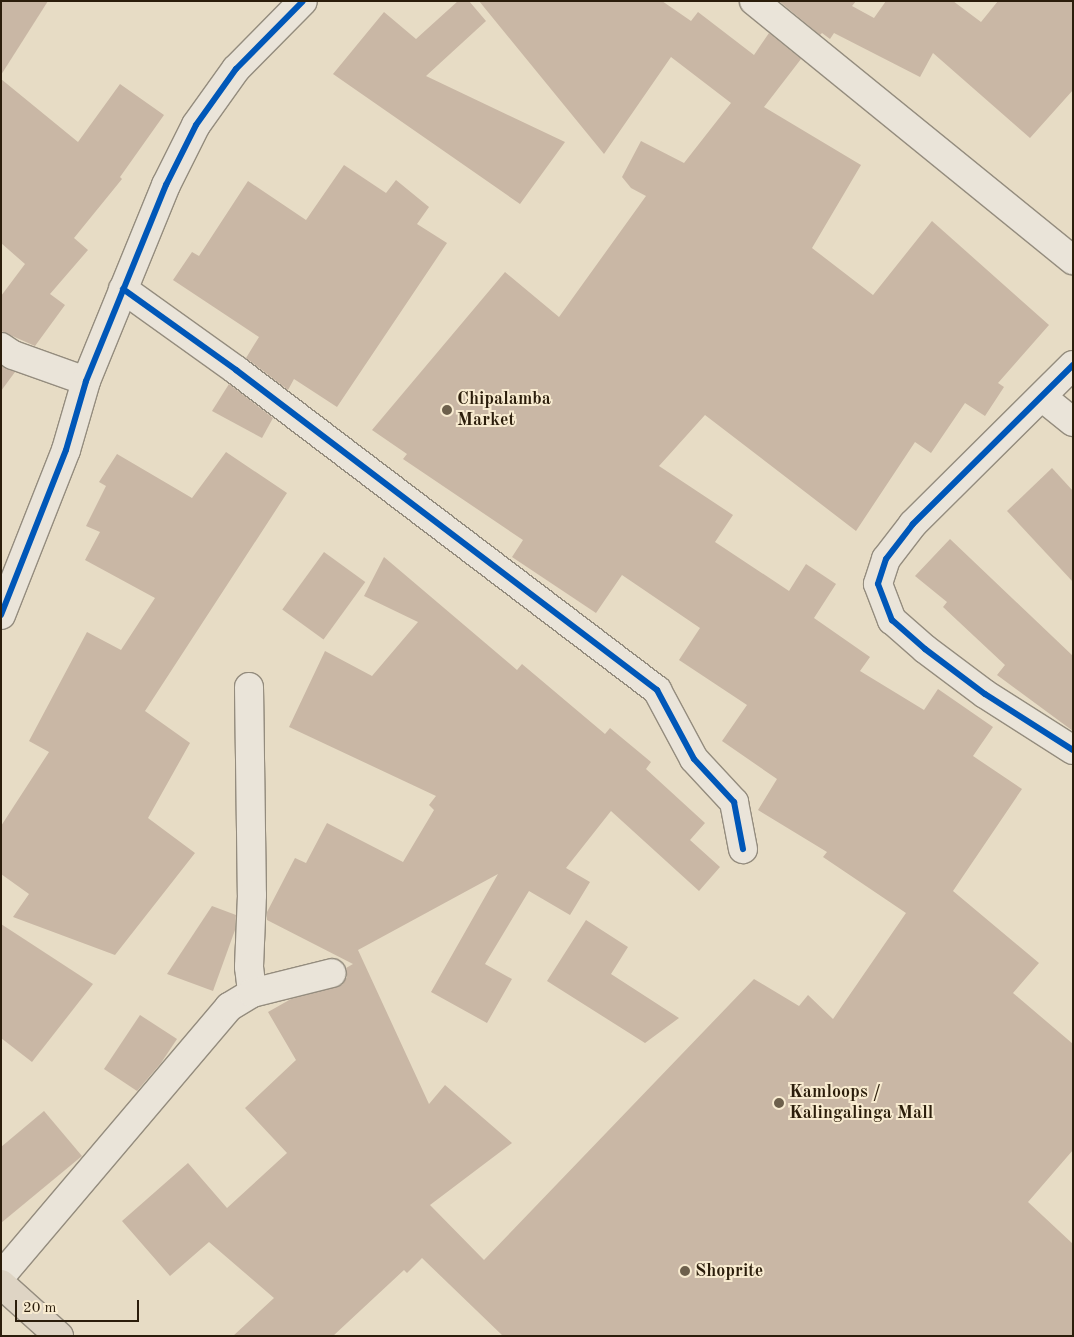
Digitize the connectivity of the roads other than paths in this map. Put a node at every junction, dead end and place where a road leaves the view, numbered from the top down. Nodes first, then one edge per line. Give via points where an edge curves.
1 (303, 1) edge
2 (754, 1) edge
3 (1073, 260) edge
4 (123, 289) junction
5 (1, 347) edge
6 (1073, 365) edge
7 (86, 381) junction
8 (1042, 397) junction
9 (1073, 422) edge
10 (1, 615) edge
11 (249, 688) dead end
12 (1073, 750) edge
13 (743, 849) dead end
14 (332, 973) dead end
15 (252, 994) junction
16 (1, 1276) edge
17 (1, 1284) edge
18 (59, 1336) edge

1 - 4 street via 236,69 196,125 166,186
2 - 3 street
4 - 7 street
4 - 13 street via 244,376 657,690 694,758 734,802
5 - 7 street via 13,355
6 - 8 street
7 - 10 street via 66,450
8 - 9 street
8 - 12 street via 913,524 886,559 878,584 892,620 925,649 984,694
11 - 15 street
14 - 15 street
15 - 16 street via 229,1007
17 - 18 main road

